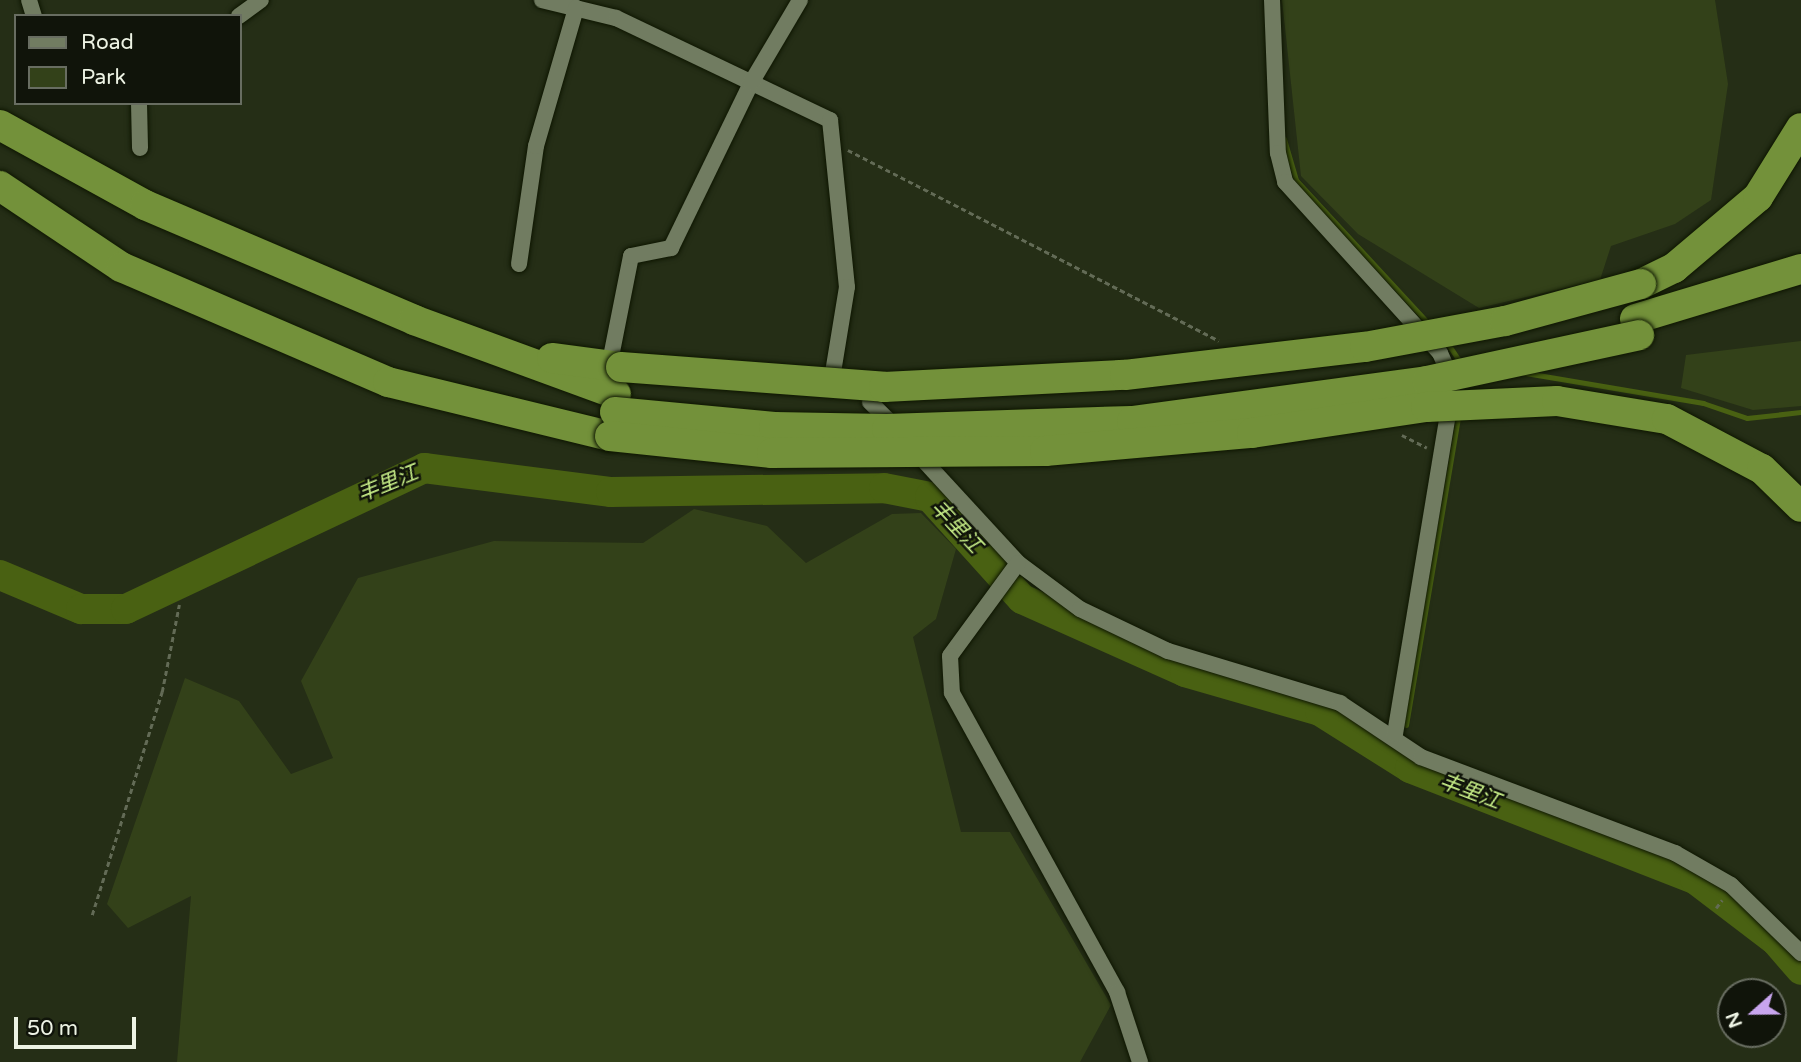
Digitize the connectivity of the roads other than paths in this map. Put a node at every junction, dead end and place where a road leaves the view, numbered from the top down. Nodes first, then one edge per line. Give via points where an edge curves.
1 (261, 0) edge
2 (542, 0) edge
3 (800, 0) edge
4 (1272, 0) edge
5 (576, 8) junction
6 (242, 14) edge
7 (751, 83) junction
8 (139, 105) edge
9 (0, 125) edge
10 (1801, 128) edge
11 (140, 148) dead end
12 (0, 186) edge
13 (519, 264) dead end
14 (1801, 269) edge
15 (1801, 287) edge
16 (1637, 327) junction
17 (831, 385) dead end
18 (615, 393) junction
19 (870, 402) dead end
20 (1801, 507) edge
21 (1016, 566) junction
22 (1395, 734) junction
23 (1801, 953) edge
24 (1140, 1062) edge

1 - 6 street
2 - 5 street
3 - 7 street
4 - 22 street via 1285,181 1448,366 1453,386
5 - 7 street via 616,18
5 - 13 street via 536,146
7 - 17 street via 830,120 847,287
7 - 18 street via 671,248 631,256
8 - 11 street
9 - 18 highway via 145,205 492,350
10 - 18 highway, bridge via 1758,197 1674,268 1641,284 1505,321 1365,347 1125,375
12 - 18 highway via 121,267 388,382 472,405
14 - 16 highway
15 - 16 highway
16 - 18 highway via 1276,388 1129,402 774,411
18 - 20 highway, bridge via 772,453 1045,451 1252,433 1426,407 1557,401 1680,425 1762,469
19 - 21 street
21 - 22 street via 1080,609 1168,651 1340,703
21 - 24 street via 950,656 952,693 1117,992
22 - 23 street via 1421,757 1675,853 1731,885

